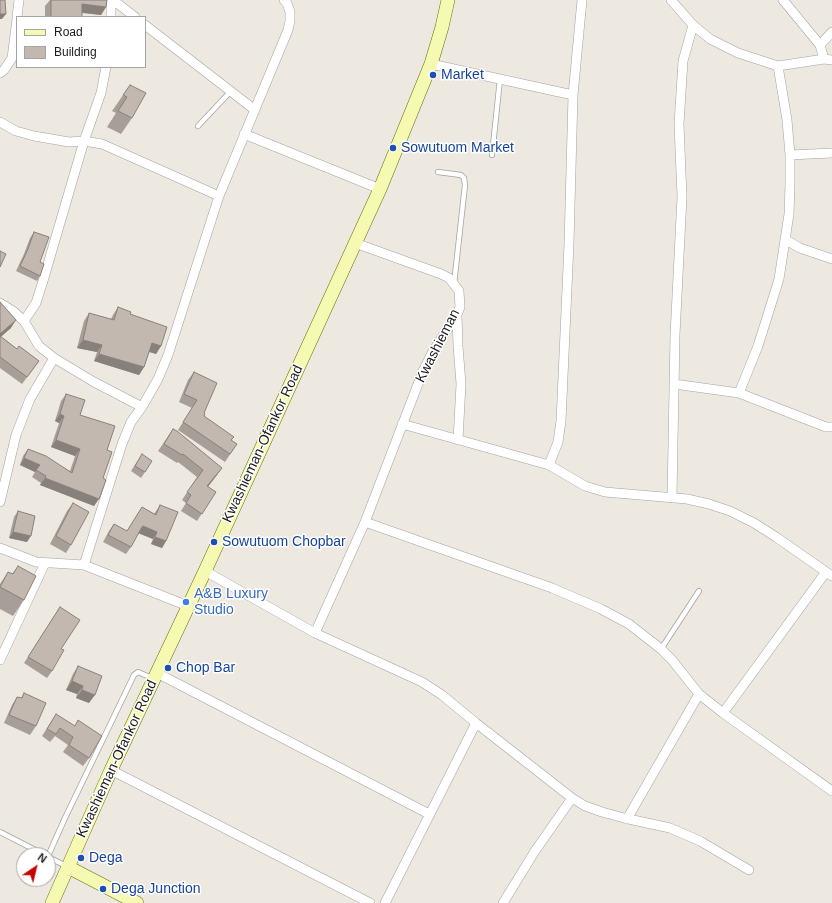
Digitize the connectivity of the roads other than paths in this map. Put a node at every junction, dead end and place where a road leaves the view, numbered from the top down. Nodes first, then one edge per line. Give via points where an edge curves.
1 (19, 0) edge
2 (112, 0) edge
3 (284, 0) edge
4 (448, 0) edge
5 (582, 0) edge
6 (671, 0) edge
7 (783, 0) edge
8 (17, 16) edge
9 (110, 16) edge
10 (134, 16) edge
11 (693, 25) junction
12 (16, 26) edge
13 (146, 26) edge
14 (832, 32) edge
15 (820, 45) junction
16 (828, 59) edge
17 (430, 64) junction
18 (778, 66) junction
19 (106, 68) edge
20 (0, 73) edge
21 (500, 79) junction
22 (231, 91) junction
23 (573, 95) junction
24 (254, 110) junction
25 (0, 122) edge
26 (198, 126) dead end
27 (244, 134) junction
28 (84, 141) junction
29 (832, 153) edge
30 (492, 155) dead end
31 (790, 155) junction
32 (438, 172) dead end
33 (380, 189) junction
34 (218, 196) junction
35 (786, 240) junction
36 (355, 243) junction
37 (832, 259) edge
38 (454, 284) junction
39 (0, 303) edge
40 (457, 315) junction
41 (24, 321) junction
42 (54, 358) junction
43 (674, 384) junction
44 (739, 393) junction
45 (142, 407) junction
46 (402, 424) junction
47 (832, 427) edge
48 (458, 440) junction
49 (549, 465) junction
50 (672, 498) junction
51 (0, 502) edge
52 (365, 522) junction
53 (0, 548) edge
54 (44, 563) junction
55 (84, 565) junction
56 (205, 571) junction
57 (829, 574) edge
58 (699, 591) dead end
59 (188, 606) junction
60 (315, 633) junction
61 (661, 649) junction
62 (0, 660) edge
63 (155, 676) junction
64 (699, 694) junction
65 (724, 713) junction
66 (476, 723) junction
67 (111, 770) junction
68 (832, 791) edge
69 (572, 798) junction
70 (429, 814) junction
71 (627, 819) junction
72 (0, 832) edge
73 (29, 847) edge
74 (52, 847) edge
75 (56, 861) edge
76 (68, 867) junction
77 (749, 870) dead end
78 (52, 903) edge
79 (137, 903) edge
80 (370, 903) edge
81 (385, 903) edge
82 (503, 903) edge

1 - 8 street
2 - 9 street
2 - 10 street
3 - 24 street via 290,12 288,30
4 - 17 main road, Kwashieman-Ofankor Road
5 - 23 street
6 - 11 street
7 - 15 street
11 - 18 street via 723,47
11 - 43 street via 683,61 680,102 682,197
12 - 20 street via 12,58
13 - 22 street
14 - 15 street
15 - 16 street
16 - 18 street
17 - 21 street
17 - 33 main road, Kwashieman-Ofankor Road
18 - 31 street
19 - 28 street via 101,93
21 - 23 street
21 - 30 lane
22 - 24 street
22 - 26 lane
23 - 49 street via 561,421 558,442
24 - 27 street
25 - 28 street via 16,131 34,136 69,142
27 - 33 street
27 - 34 street
28 - 34 street via 118,150
28 - 41 street via 36,303
29 - 31 street
31 - 35 street
32 - 38 lane via 461,175 465,185
33 - 36 main road, Kwashieman-Ofankor Road
34 - 45 street via 168,355 158,380
35 - 37 street via 800,248
35 - 44 street via 770,310
36 - 38 street via 441,274
36 - 56 main road, Kwashieman-Ofankor Road
38 - 40 street, Kwashieman via 460,297
39 - 41 street
40 - 46 street, Kwashieman via 423,371
40 - 48 street via 461,384
41 - 42 street via 39,346
42 - 45 street
42 - 51 street via 30,399 16,435
43 - 44 street
43 - 50 street
44 - 47 street via 826,427
45 - 55 street via 131,422 122,444
46 - 48 street
46 - 52 street, Kwashieman
48 - 49 street
49 - 50 street via 585,486 605,492
50 - 57 street via 687,499 730,511 754,523
52 - 60 street, Kwashieman
52 - 61 street via 552,588 601,609 629,624
53 - 54 street via 27,560
54 - 55 street
54 - 62 street
55 - 59 street
56 - 59 main road, Kwashieman-Ofankor Road
56 - 60 street
57 - 65 street
58 - 61 lane
59 - 63 main road, Kwashieman-Ofankor Road
60 - 66 street via 422,682
61 - 64 street
63 - 67 main road, Kwashieman-Ofankor Road
63 - 70 street
63 - 74 lane via 138,672 134,675
64 - 65 street
64 - 71 street
65 - 68 street
66 - 69 street
66 - 70 street
67 - 76 main road, Kwashieman-Ofankor Road
67 - 80 street
69 - 71 street via 585,806
69 - 82 street
70 - 81 street
71 - 77 street via 670,828 700,840
72 - 73 lane
75 - 76 lane
76 - 78 main road, Kwashieman-Ofankor Road
76 - 79 main road

